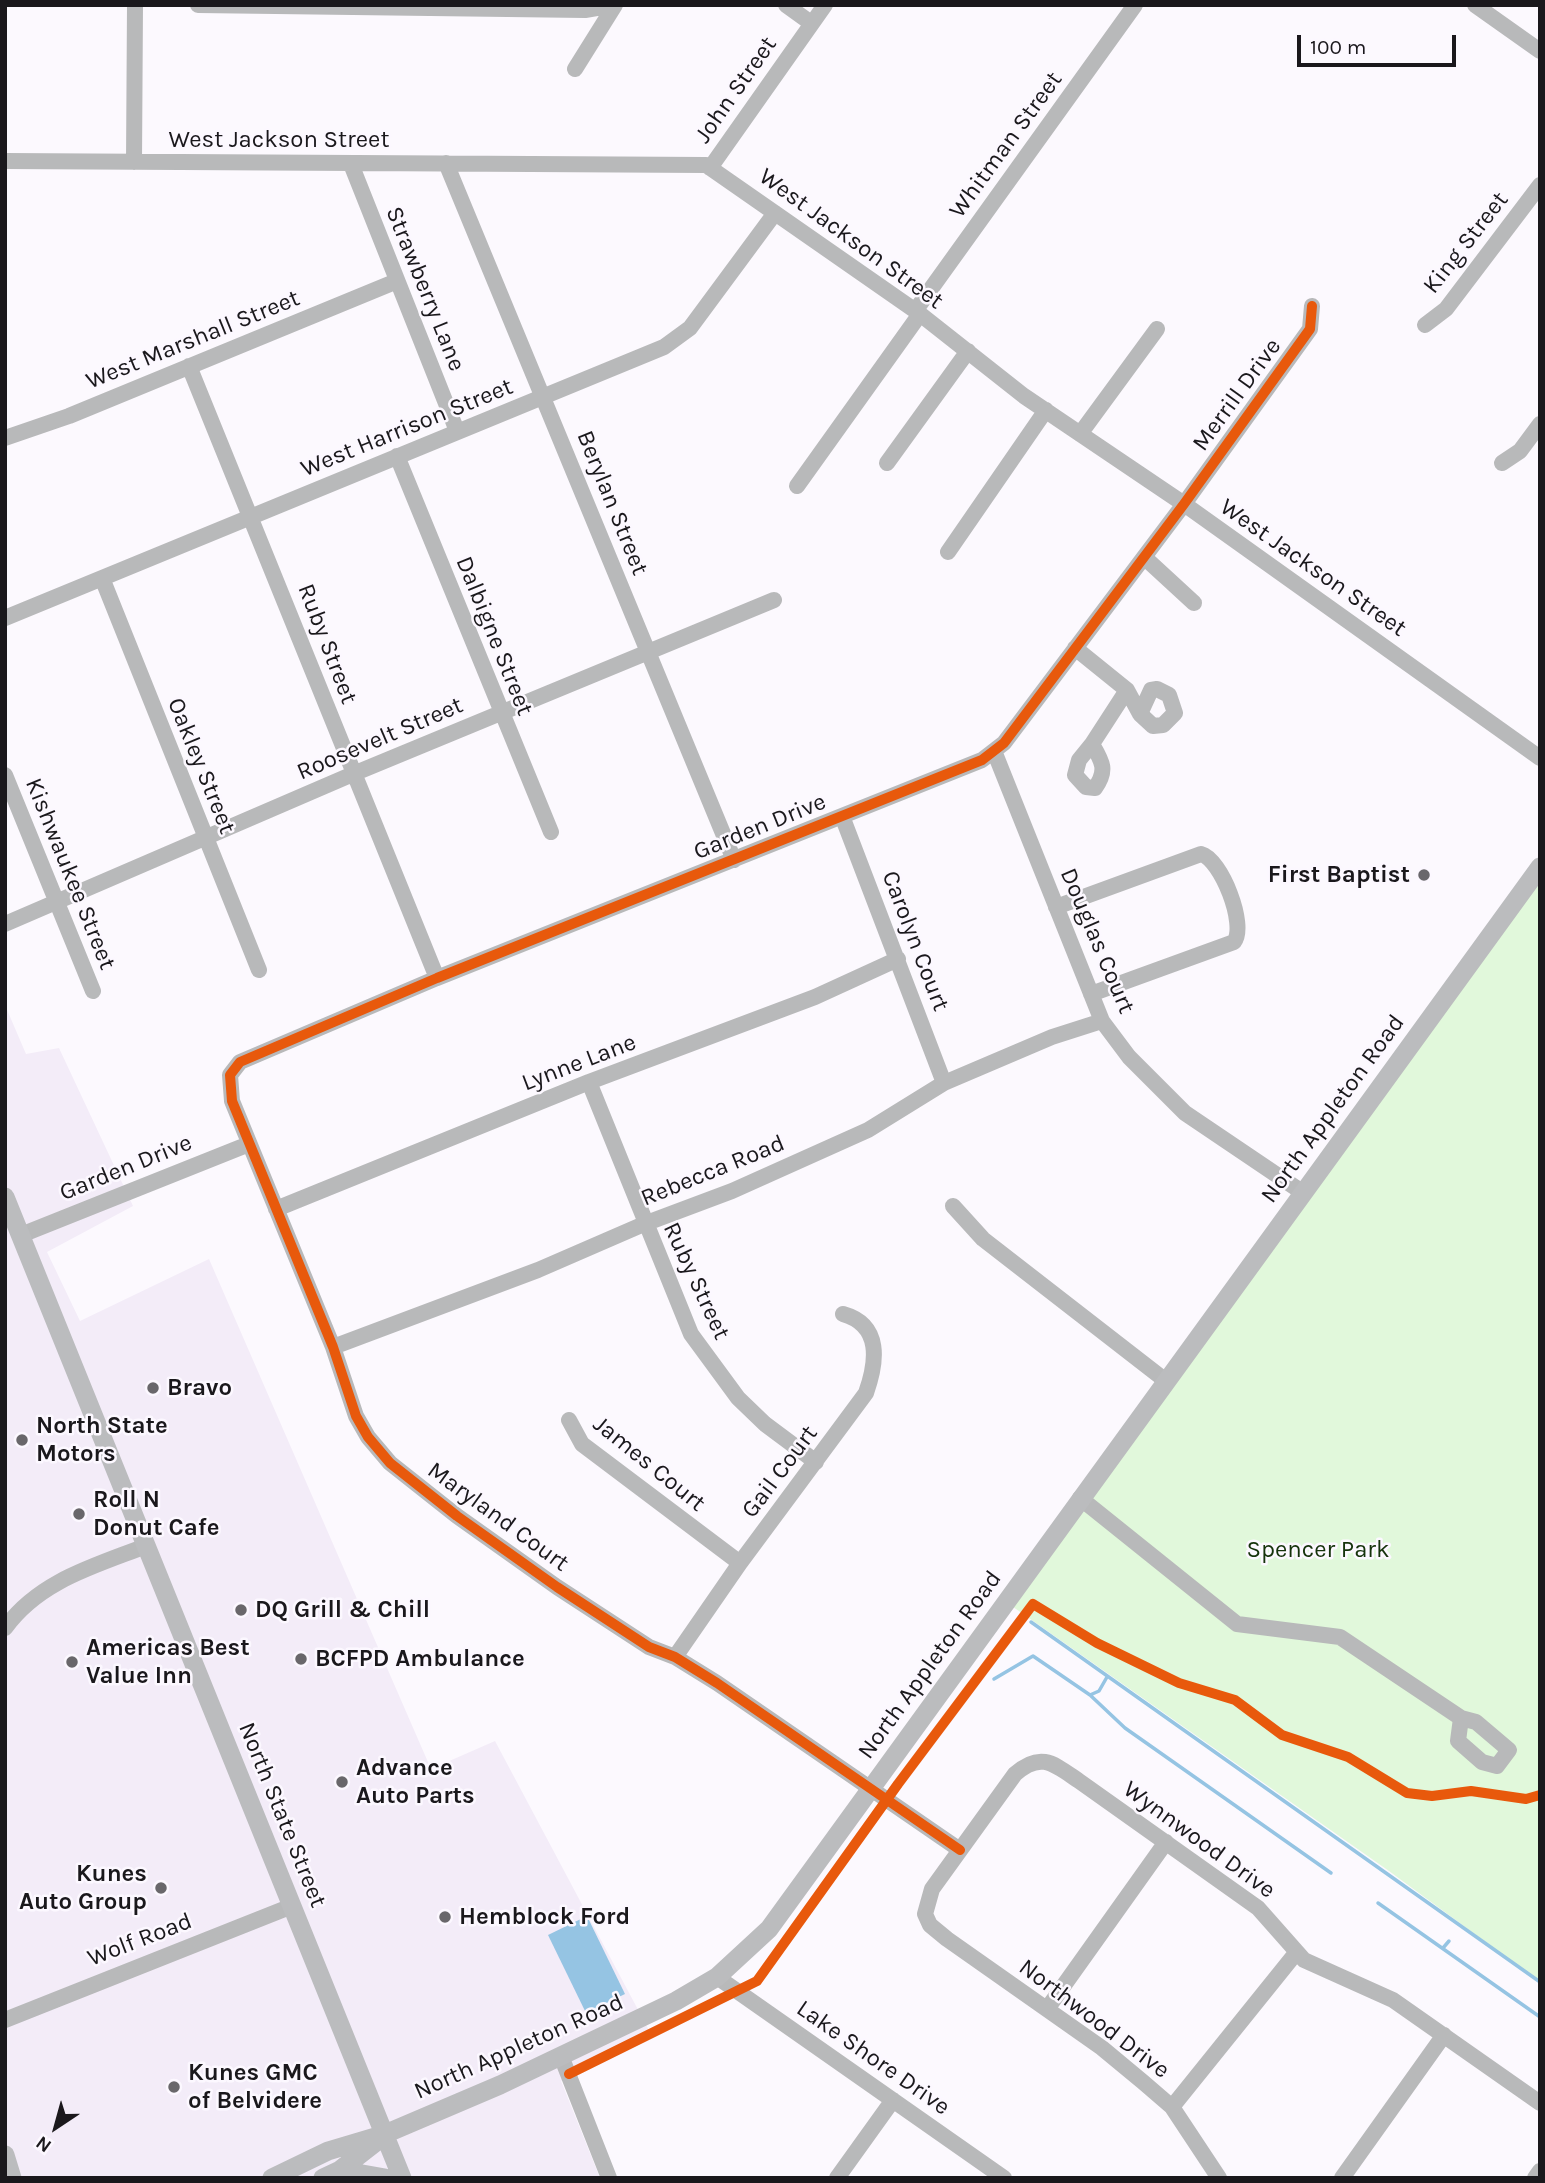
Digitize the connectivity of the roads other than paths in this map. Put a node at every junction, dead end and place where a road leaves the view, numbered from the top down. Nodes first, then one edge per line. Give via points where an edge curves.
1 (135, 5) edge
2 (198, 5) edge
3 (614, 5) edge
4 (786, 5) edge
5 (825, 5) edge
6 (1475, 5) edge
7 (1134, 6) edge
8 (811, 23) junction
9 (1540, 51) edge
10 (575, 69) dead end
11 (5, 161) edge
12 (134, 162) junction
13 (446, 163) junction
14 (351, 164) junction
15 (710, 168) junction
16 (1540, 186) edge
17 (775, 213) junction
18 (397, 281) junction
19 (1312, 306) dead end
20 (917, 313) junction
21 (1425, 325) dead end
22 (1157, 329) dead end
23 (968, 351) junction
24 (189, 366) junction
25 (544, 397) junction
26 (1046, 410) junction
27 (1540, 424) edge
28 (457, 431) junction
29 (1080, 434) junction
30 (5, 438) edge
31 (397, 456) junction
32 (887, 463) dead end
33 (1502, 463) dead end
34 (797, 486) dead end
35 (1184, 504) junction
36 (250, 517) junction
37 (948, 552) dead end
38 (1143, 557) junction
39 (102, 578) junction
40 (774, 600) dead end
41 (1195, 603) dead end
42 (5, 618) edge
43 (1075, 648) junction
44 (647, 651) junction
45 (1127, 690) junction
46 (500, 712) junction
47 (1140, 714) dead end
48 (1092, 744) dead end
49 (994, 751) junction
50 (1540, 758) edge
51 (353, 774) junction
52 (5, 775) edge
53 (842, 816) junction
54 (551, 832) dead end
55 (206, 838) junction
56 (734, 860) junction
57 (1540, 867) edge
58 (55, 903) junction
59 (1056, 907) junction
60 (5, 924) edge
61 (898, 959) junction
62 (259, 970) dead end
63 (437, 978) junction
64 (93, 991) dead end
65 (1091, 994) junction
66 (1102, 1021) junction
67 (251, 1057) joint
68 (589, 1082) junction
69 (944, 1083) junction
70 (250, 1144) junction
71 (1302, 1192) junction
72 (5, 1197) edge
73 (953, 1206) dead end
74 (276, 1209) junction
75 (644, 1224) junction
76 (21, 1235) junction
77 (844, 1314) dead end
78 (333, 1347) junction
79 (1166, 1381) junction
80 (569, 1420) dead end
81 (816, 1462) junction
82 (1080, 1498) junction
83 (146, 1546) junction
84 (740, 1563) junction
85 (5, 1628) edge
86 (675, 1657) junction
87 (1461, 1718) dead end
88 (871, 1788) junction
89 (1166, 1842) junction
90 (960, 1850) junction
91 (292, 1906) junction
92 (1296, 1953) junction
93 (716, 1977) junction
94 (1047, 2009) junction
95 (5, 2020) edge
96 (1444, 2035) junction
97 (561, 2056) junction
98 (893, 2100) junction
99 (1540, 2103) edge
100 (1171, 2107) junction
101 (385, 2134) junction
102 (5, 2155) edge
103 (1540, 2171) edge
104 (332, 2174) edge
105 (12, 2178) edge
106 (272, 2178) edge
107 (385, 2178) edge
108 (402, 2178) edge
109 (609, 2178) edge
110 (837, 2178) edge
111 (1004, 2178) edge
112 (1219, 2178) edge
113 (1342, 2178) edge
114 (1535, 2178) edge

1 - 12 street
2 - 3 street via 585,10
3 - 10 street
4 - 8 street
5 - 8 street, John Street
6 - 9 street
7 - 20 street, Whitman Street
8 - 15 street, John Street
11 - 12 street, West Jackson Street
12 - 14 street, West Jackson Street
13 - 14 street, West Jackson Street
13 - 15 street, West Jackson Street via 695,163
13 - 25 street, Berylan Street
14 - 18 street, Strawberry Lane
15 - 17 street, West Jackson Street
16 - 21 street, King Street via 1446,309
17 - 20 street, West Jackson Street
17 - 25 street, West Harrison Street via 690,328 664,347
18 - 24 street, West Marshall Street
18 - 28 street, Strawberry Lane
19 - 35 street, Merrill Drive via 1310,330
20 - 23 street, West Jackson Street
20 - 34 street, Whitman Street
22 - 29 street
23 - 26 street, West Jackson Street
23 - 32 street
24 - 30 street, West Marshall Street
24 - 36 street, Ruby Street
25 - 28 street, West Harrison Street
25 - 44 street, Berylan Street
26 - 29 street, West Jackson Street
26 - 37 street
27 - 33 street via 1520,451
28 - 31 street, West Harrison Street
29 - 35 street, West Jackson Street
31 - 36 street, West Harrison Street
31 - 46 street, Dalbigne Street
35 - 38 street, Garden Drive
35 - 50 street, West Jackson Street
36 - 39 street, West Harrison Street
36 - 51 street, Ruby Street
38 - 41 street
38 - 43 street, Garden Drive
39 - 42 street, West Harrison Street
39 - 55 street, Oakley Street
40 - 44 street, Roosevelt Street
43 - 45 street
43 - 49 street, Garden Drive
44 - 46 street, Roosevelt Street
44 - 56 street, Berylan Street
45 - 47 street
45 - 48 street
46 - 51 street, Roosevelt Street
46 - 54 street, Dalbigne Street
49 - 53 street, Garden Drive via 968,768
49 - 59 street, Douglas Court
51 - 55 street, Roosevelt Street
51 - 63 street, Ruby Street
52 - 58 street, Kishwaukee Street
53 - 56 street, Garden Drive
53 - 61 street, Carolyn Court
55 - 58 street, Roosevelt Street
55 - 62 street, Oakley Street
56 - 63 street, Garden Drive
57 - 71 main road, North Appleton Road
58 - 60 street, Roosevelt Street
58 - 64 street, Kishwaukee Street
59 - 65 street, Douglas Court
59 - 65 street via 1201,854 1215,862 1228,891 1240,925 1234,942
61 - 68 street, Lynne Lane via 815,997
61 - 69 street, Carolyn Court
63 - 67 street, Garden Drive
65 - 66 street, Douglas Court
66 - 69 street, Rebecca Road
66 - 71 street, Douglas Court via 1185,1113
67 - 70 street, Maryland Court via 233,1069 229,1090
68 - 74 street, Lynne Lane
68 - 75 street, Ruby Street
69 - 75 street, Rebecca Road via 868,1130 732,1191
70 - 74 street, Maryland Court
70 - 76 street, Garden Drive
71 - 79 main road, North Appleton Road
72 - 76 main road, North State Street
73 - 79 street via 983,1239
74 - 78 street, Maryland Court
75 - 78 street, Rebecca Road via 538,1270
75 - 81 street, Ruby Street via 691,1334 713,1368 765,1424
76 - 83 main road, North State Street
77 - 81 street, Gail Court via 865,1325 873,1337 873,1370 860,1404
78 - 86 street, Maryland Court via 356,1416 390,1463 557,1587 649,1647
79 - 82 main road, North Appleton Road
80 - 84 street, James Court via 582,1444
81 - 84 street, Gail Court
82 - 87 street via 1237,1624 1339,1637
82 - 88 main road, North Appleton Road
83 - 85 street via 46,1588
83 - 91 main road, North State Street
84 - 86 street, Gail Court
86 - 88 street, Maryland Court
88 - 90 street, Maryland Court
88 - 93 main road, North Appleton Road via 769,1929
89 - 90 street, Wynnwood Drive via 1055,1765 1034,1761 1015,1774
89 - 92 street, Wynnwood Drive via 1258,1908
89 - 94 street
90 - 94 street, Northwood Drive via 928,1896 925,1914 930,1925
91 - 95 street, Wolf Road
91 - 101 main road, North State Street
92 - 96 street, Wynnwood Drive via 1313,1966 1392,2000
92 - 100 street
93 - 97 main road, North Appleton Road
93 - 98 street, Lake Shore Drive
94 - 100 street, Northwood Drive via 1102,2048
96 - 99 street, Wynnwood Drive
96 - 113 street
97 - 101 main road, North Appleton Road
97 - 109 street
98 - 110 street
98 - 111 street, Lake Shore Drive
100 - 112 street, Northwood Drive
101 - 104 main road
101 - 106 main road via 328,2151
101 - 108 main road, North State Street
102 - 105 main road
103 - 114 street
104 - 107 main road

